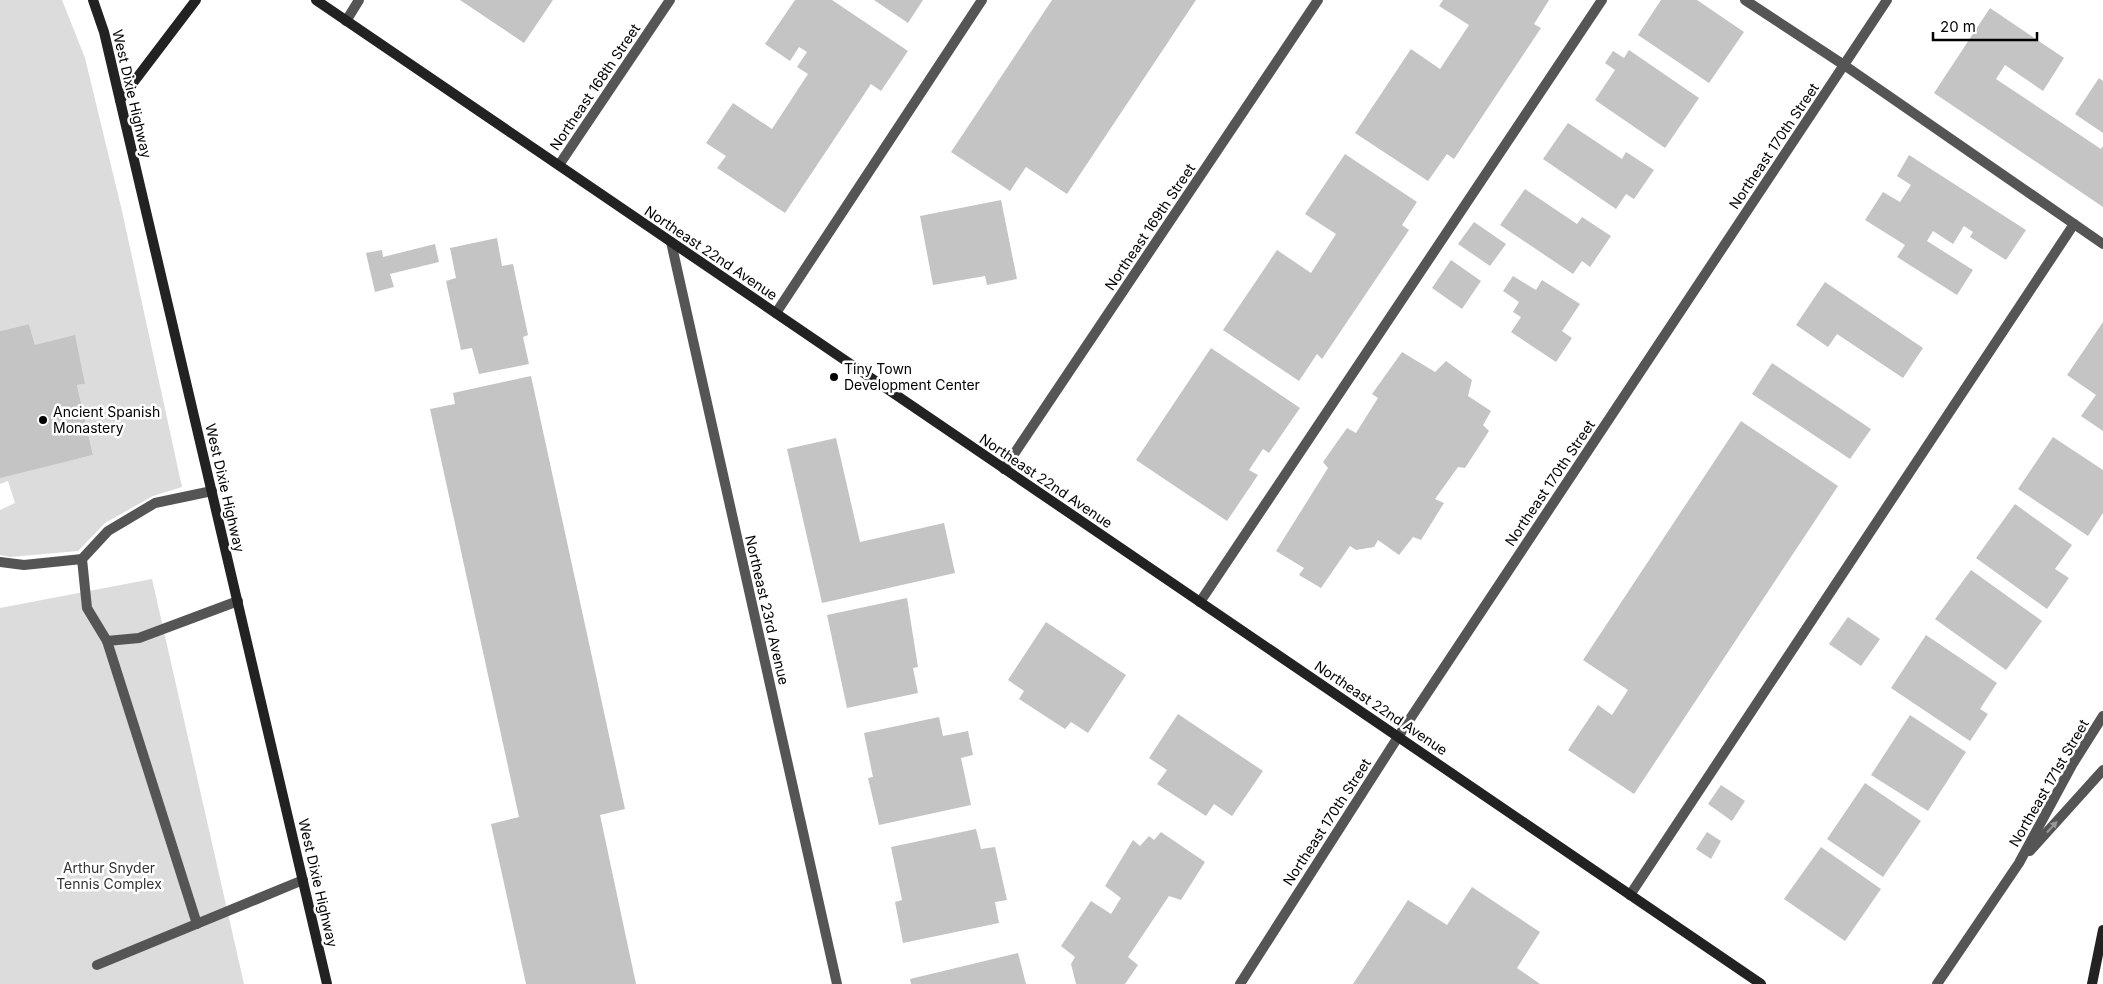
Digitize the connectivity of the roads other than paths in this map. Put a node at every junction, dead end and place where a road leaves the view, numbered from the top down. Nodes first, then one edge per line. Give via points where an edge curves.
1 (85, 0) edge
2 (93, 0) edge
3 (196, 0) edge
4 (316, 0) edge
5 (359, 0) edge
6 (670, 0) edge
7 (982, 0) edge
8 (1318, 0) edge
9 (1602, 0) edge
10 (1745, 0) edge
11 (1887, 0) edge
12 (346, 21) junction
13 (104, 32) junction
14 (1844, 65) junction
15 (120, 100) junction
16 (559, 165) junction
17 (2074, 224) junction
18 (671, 242) junction
19 (2103, 244) edge
20 (776, 313) junction
21 (1004, 469) junction
22 (212, 491) junction
23 (82, 559) junction
24 (0, 562) edge
25 (238, 601) junction
26 (1200, 602) junction
27 (107, 641) junction
28 (2103, 716) edge
29 (1398, 737) junction
30 (2103, 770) edge
31 (2019, 863) junction
32 (303, 880) junction
33 (1630, 895) junction
34 (196, 924) junction
35 (2103, 930) edge
36 (97, 965) dead end
37 (327, 984) edge
38 (837, 984) edge
39 (1240, 984) edge
40 (1762, 984) edge
41 (1937, 984) edge
42 (2092, 984) edge

1 - 13 street
2 - 13 street, West Dixie Highway
3 - 15 street
4 - 12 street, Northeast 22nd Avenue
5 - 12 street
6 - 16 street, Northeast 168th Street
7 - 20 street
8 - 21 street, Northeast 169th Street
9 - 26 street
10 - 14 street
11 - 14 street, Northeast 170th Street
12 - 16 street, Northeast 22nd Avenue
13 - 15 street, West Dixie Highway
14 - 17 street
14 - 29 street, Northeast 170th Street
15 - 22 street, West Dixie Highway
16 - 18 street, Northeast 22nd Avenue
17 - 19 street
17 - 33 street
18 - 20 street, Northeast 22nd Avenue
18 - 38 street, Northeast 23rd Avenue
20 - 21 street, Northeast 22nd Avenue
21 - 26 street, Northeast 22nd Avenue
22 - 23 street via 155,504 108,531
22 - 25 street, West Dixie Highway
23 - 24 street via 24,565
23 - 27 street via 87,608
25 - 27 street via 139,638
25 - 32 street, West Dixie Highway
26 - 29 street, Northeast 22nd Avenue
27 - 34 street
28 - 31 street, Northeast 171st Street via 2072,765
29 - 33 street, Northeast 22nd Avenue
29 - 39 street, Northeast 170th Street
31 -> 30 street, Northeast 171st Street
31 - 41 street, Northeast 171st Street
32 - 34 street
32 - 37 street, West Dixie Highway
33 - 40 street, Northeast 22nd Avenue
34 - 36 street
35 - 42 street

